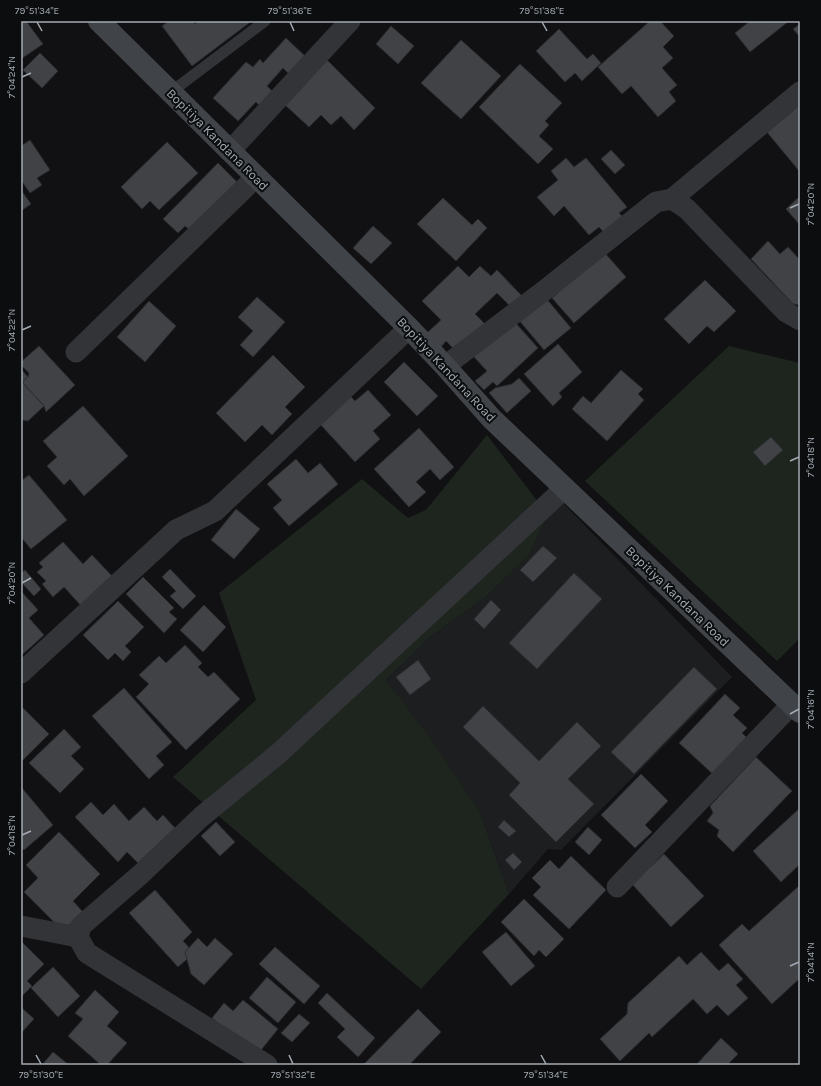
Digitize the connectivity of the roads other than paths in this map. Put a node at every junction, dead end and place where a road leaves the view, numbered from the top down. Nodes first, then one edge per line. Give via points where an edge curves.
1 (99, 21) edge
2 (266, 21) edge
3 (350, 21) edge
4 (171, 92) junction
5 (800, 92) edge
6 (230, 152) junction
7 (256, 177) junction
8 (672, 199) junction
9 (800, 320) edge
10 (409, 328) junction
11 (76, 352) dead end
12 (445, 366) junction
13 (565, 488) junction
14 (21, 673) edge
15 (796, 708) edge
16 (617, 887) dead end
17 (21, 926) edge
18 (78, 936) junction
19 (267, 1065) edge

1 - 4 main road, Bopitiya Kandana Road
2 - 4 lane
3 - 6 street
4 - 6 main road, Bopitiya Kandana Road
5 - 8 street
6 - 7 main road, Bopitiya Kandana Road
7 - 10 main road, Bopitiya Kandana Road
7 - 11 street
8 - 9 street via 687,209 786,312
8 - 12 street via 656,202
10 - 12 main road, Bopitiya Kandana Road
10 - 14 street via 215,511 176,530
12 - 13 main road, Bopitiya Kandana Road via 491,418
13 - 15 main road, Bopitiya Kandana Road
13 - 18 street via 278,754 201,818 81,926
15 - 16 street
17 - 18 street
18 - 19 street via 87,953

